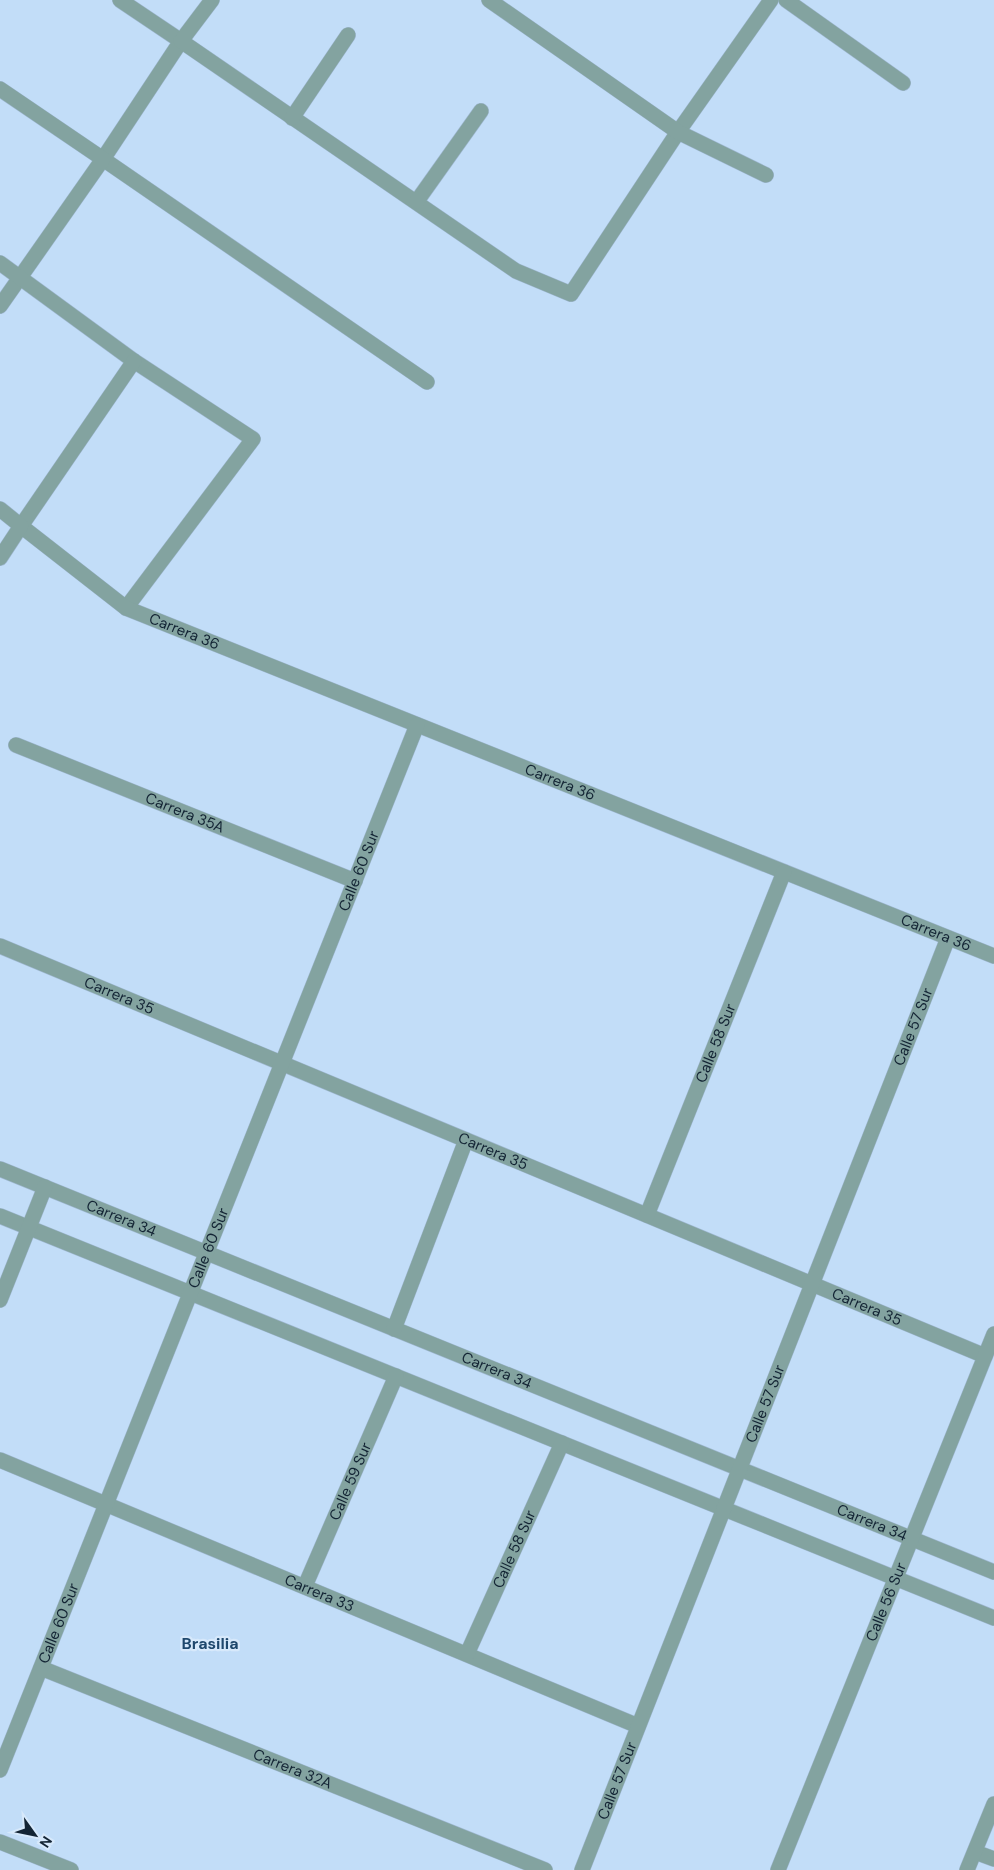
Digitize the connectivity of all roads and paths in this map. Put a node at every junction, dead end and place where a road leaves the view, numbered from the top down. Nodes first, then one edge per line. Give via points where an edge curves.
1 (120, 0) edge
2 (212, 0) edge
3 (488, 0) edge
4 (771, 0) edge
5 (786, 0) edge
6 (348, 35) dead end
7 (181, 41) junction
8 (903, 84) dead end
9 (0, 89) edge
10 (481, 111) dead end
11 (292, 118) junction
12 (678, 132) junction
13 (103, 159) junction
14 (766, 175) dead end
15 (417, 201) junction
16 (0, 263) edge
17 (20, 277) junction
18 (0, 306) edge
19 (134, 361) junction
20 (427, 382) dead end
21 (0, 509) edge
22 (21, 526) junction
23 (0, 558) edge
24 (126, 608) junction
25 (417, 725) junction
26 (16, 745) dead end
27 (784, 872) junction
28 (355, 881) junction
29 (948, 938) junction
30 (0, 946) edge
31 (994, 956) edge
32 (282, 1064) junction
33 (466, 1140) junction
34 (0, 1169) edge
35 (45, 1187) junction
36 (647, 1215) junction
37 (0, 1216) edge
38 (29, 1228) junction
39 (206, 1252) junction
40 (812, 1284) junction
41 (190, 1293) junction
42 (0, 1300) edge
43 (394, 1329) junction
44 (994, 1334) edge
45 (985, 1356) junction
46 (396, 1376) junction
47 (562, 1443) junction
48 (0, 1460) edge
49 (739, 1469) junction
50 (107, 1503) junction
51 (724, 1509) junction
52 (912, 1538) junction
53 (994, 1572) edge
54 (896, 1578) junction
55 (305, 1586) junction
56 (994, 1618) edge
57 (467, 1654) junction
58 (41, 1668) junction
59 (638, 1726) junction
60 (0, 1770) edge
61 (994, 1804) edge
62 (0, 1842) edge
63 (975, 1852) junction
64 (994, 1859) edge
65 (71, 1870) edge
66 (545, 1870) edge
67 (582, 1870) edge
68 (778, 1870) edge
69 (967, 1870) edge

1 - 7 street
2 - 7 street
3 - 12 street
4 - 12 street
5 - 8 street
6 - 11 street
7 - 11 street
7 - 13 street
9 - 13 street
10 - 15 street
11 - 15 street
12 - 14 street
12 - 15 street via 571,294 516,271
13 - 17 street
13 - 20 street
16 - 17 street
17 - 18 street
17 - 19 street
19 - 22 street
19 - 24 street via 253,438
21 - 22 street, Carrera 36
22 - 23 street
22 - 24 street, Carrera 36
24 - 25 street, Carrera 36
25 - 27 street, Carrera 36
25 - 28 street, Calle 60 Sur
26 - 28 street, Carrera 35A
27 - 29 street, Carrera 36
27 - 36 street, Calle 58 Sur
28 - 32 street, Calle 60 Sur
29 - 31 street, Carrera 36
29 - 40 street, Calle 57 Sur
30 - 32 street, Carrera 35
32 - 33 street, Carrera 35
32 - 39 street, Calle 60 Sur
33 - 36 street, Carrera 35
33 - 43 street
34 - 35 street, Carrera 34
35 - 38 street
35 - 39 street, Carrera 34
36 - 40 street, Carrera 35
37 - 38 street
38 - 41 street
38 - 42 street
39 - 41 street, Calle 60 Sur
39 - 43 street, Carrera 34
40 - 45 street, Carrera 35
40 - 49 street, Calle 57 Sur
41 - 46 street
41 - 50 street, Calle 60 Sur
43 - 49 street, Carrera 34
44 - 45 street, Calle 56 Sur
45 - 52 street, Calle 56 Sur
46 - 47 street
46 - 55 street, Calle 59 Sur
47 - 51 street
47 - 57 street, Calle 58 Sur
48 - 50 street, Carrera 33
49 - 51 street, Calle 57 Sur
49 - 52 street, Carrera 34
50 - 55 street, Carrera 33
50 - 58 street, Calle 60 Sur
51 - 54 street
51 - 59 street, Calle 57 Sur
52 - 53 street, Carrera 34
52 - 54 street, Calle 56 Sur
54 - 56 street
54 - 68 street, Calle 56 Sur
55 - 57 street, Carrera 33
57 - 59 street, Carrera 33
58 - 60 street, Calle 60 Sur
58 - 66 street, Carrera 32A
59 - 67 street, Calle 57 Sur
61 - 63 street
62 - 65 street
63 - 64 street
63 - 69 street

